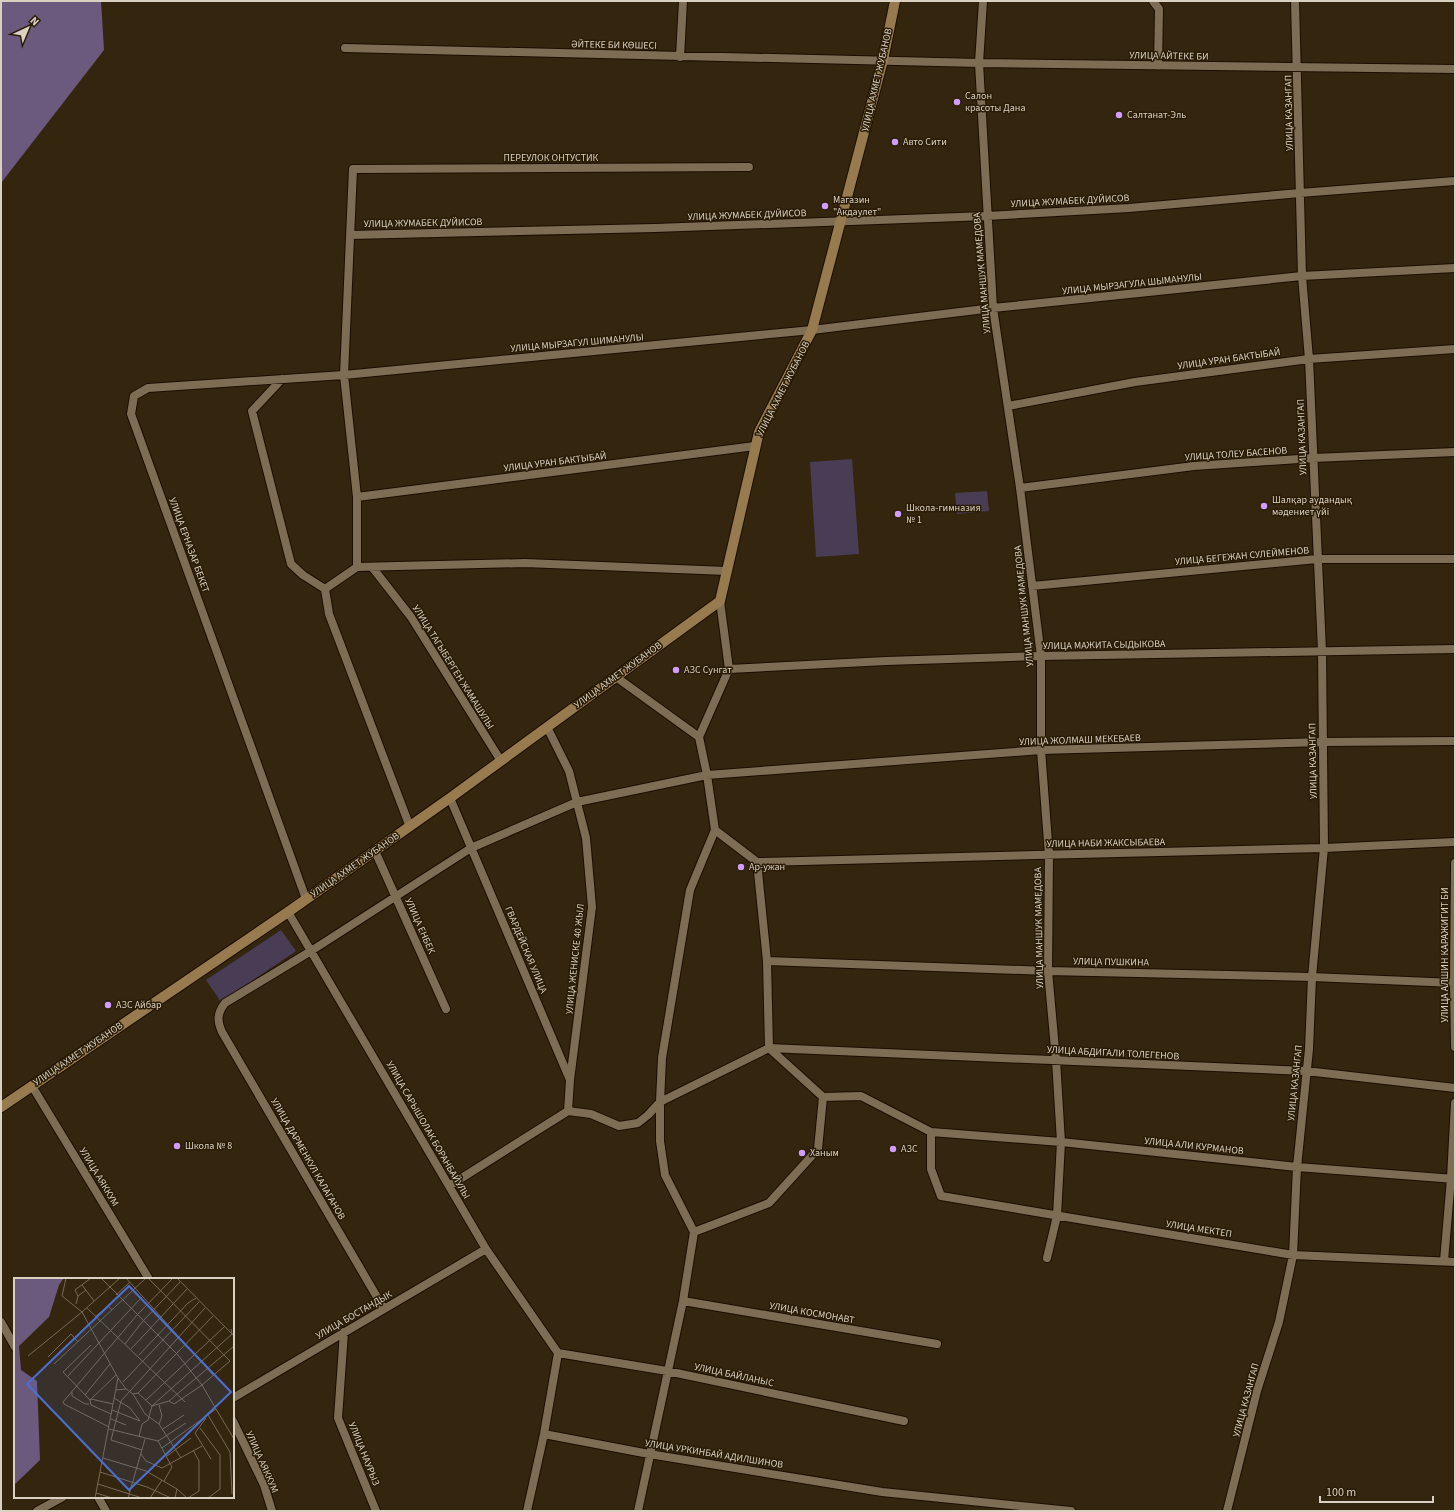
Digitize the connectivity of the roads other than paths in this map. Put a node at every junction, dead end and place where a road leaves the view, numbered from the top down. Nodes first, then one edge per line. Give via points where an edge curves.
1 (683, 1) edge
2 (895, 1) edge
3 (983, 1) edge
4 (1153, 1) edge
5 (1295, 1) edge
6 (345, 48) dead end
7 (680, 56) junction
8 (883, 60) junction
9 (980, 63) junction
10 (1158, 66) junction
11 (1298, 68) junction
12 (1455, 69) edge
13 (749, 167) dead end
14 (1455, 180) edge
15 (1300, 192) junction
16 (987, 216) junction
17 (841, 221) junction
18 (350, 234) junction
19 (1455, 268) edge
20 (1302, 276) junction
21 (993, 308) junction
22 (812, 330) junction
23 (1455, 349) edge
24 (1309, 359) junction
25 (344, 375) junction
26 (282, 379) junction
27 (1008, 406) junction
28 (756, 446) junction
29 (1455, 452) edge
30 (1313, 458) junction
31 (1020, 488) junction
32 (357, 497) junction
33 (1317, 559) junction
34 (1455, 559) edge
35 (357, 567) junction
36 (372, 567) junction
37 (727, 571) junction
38 (1032, 586) junction
39 (325, 589) junction
40 (720, 601) junction
41 (1455, 649) edge
42 (1322, 651) junction
43 (1041, 656) junction
44 (729, 669) junction
45 (616, 677) junction
46 (547, 728) junction
47 (699, 737) junction
48 (1455, 741) edge
49 (1323, 742) junction
50 (1041, 750) junction
51 (500, 762) junction
52 (707, 775) junction
53 (450, 798) junction
54 (577, 802) junction
55 (410, 827) junction
56 (715, 830) junction
57 (1455, 842) edge
58 (471, 848) junction
59 (1324, 848) junction
60 (375, 851) junction
61 (1049, 855) junction
62 (757, 862) junction
63 (1455, 863) edge
64 (396, 897) junction
65 (306, 899) junction
66 (288, 912) junction
67 (311, 951) junction
68 (767, 961) junction
69 (1048, 971) junction
70 (1312, 978) junction
71 (1454, 984) edge
72 (446, 1008) dead end
73 (218, 1017) joint
74 (1455, 1047) edge
75 (769, 1048) junction
76 (1056, 1060) junction
77 (1306, 1071) junction
78 (570, 1080) junction
79 (32, 1086) junction
80 (1455, 1088) edge
81 (823, 1097) junction
82 (660, 1102) junction
83 (1455, 1103) edge
84 (1, 1107) edge
85 (568, 1111) junction
86 (931, 1132) junction
87 (1061, 1142) junction
88 (1297, 1167) junction
89 (1453, 1178) edge
90 (449, 1186) junction
91 (1057, 1216) junction
92 (694, 1232) junction
93 (486, 1249) junction
94 (1293, 1255) junction
95 (1047, 1258) dead end
96 (1444, 1261) junction
97 (1455, 1262) edge
98 (148, 1278) edge
99 (683, 1301) junction
100 (384, 1309) junction
101 (1, 1322) edge
102 (344, 1332) junction
103 (937, 1344) dead end
104 (14, 1345) edge
105 (558, 1353) junction
106 (667, 1371) junction
107 (234, 1397) edge
108 (904, 1421) dead end
109 (234, 1423) edge
110 (544, 1434) junction
111 (650, 1454) junction
112 (61, 1498) edge
113 (99, 1498) edge
114 (37, 1511) edge
115 (106, 1511) edge
116 (272, 1511) edge
117 (376, 1511) edge
118 (527, 1511) edge
119 (638, 1511) edge
120 (1071, 1511) edge
121 (1227, 1511) edge

1 - 7 street
2 - 8 main road, УЛИЦА АХМЕТ ЖУБАНОВ
3 - 9 street, УЛИЦА МАНШУК МАМЕДОВА
4 - 10 street via 1159,9
5 - 11 street, УЛИЦА КАЗАНГАП
6 - 7 street, ӘЙТЕКЕ БИ КӨШЕСІ
7 - 8 street, ӘЙТЕКЕ БИ КӨШЕСІ
8 - 9 street, УЛИЦА АЙТЕКЕ БИ
8 - 17 main road, УЛИЦА АХМЕТ ЖУБАНОВ
9 - 10 street, УЛИЦА АЙТЕКЕ БИ
9 - 16 street, УЛИЦА МАНШУК МАМЕДОВА
10 - 11 street, УЛИЦА АЙТЕКЕ БИ
11 - 12 street, УЛИЦА АЙТЕКЕ БИ
11 - 15 street, УЛИЦА КАЗАНГАП
13 - 18 street, ПЕРЕУЛОК ОНТУСТИК via 353,169
14 - 15 street, УЛИЦА ЖУМАБЕК ДУЙИСОВ
15 - 16 street, УЛИЦА ЖУМАБЕК ДУЙИСОВ via 1129,208
15 - 20 street, УЛИЦА КАЗАНГАП
16 - 17 street, УЛИЦА ЖУМАБЕК ДУЙИСОВ
16 - 21 street, УЛИЦА МАНШУК МАМЕДОВА
17 - 18 street, УЛИЦА ЖУМАБЕК ДУЙИСОВ via 656,228
17 - 22 main road, УЛИЦА АХМЕТ ЖУБАНОВ
18 - 25 street
19 - 20 street, УЛИЦА МЫРЗАГУЛА ШЫМАНУЛЫ
20 - 21 street, УЛИЦА МЫРЗАГУЛА ШЫМАНУЛЫ
20 - 24 street, УЛИЦА КАЗАНГАП
21 - 22 street, УЛИЦА МЫРЗАГУЛА ШЫМАНУЛЫ
21 - 27 street, УЛИЦА МАНШУК МАМЕДОВА
22 - 25 street, УЛИЦА МЫРЗАГУЛ ШИМАНУЛЫ
22 - 28 main road, УЛИЦА АХМЕТ ЖУБАНОВ via 759,432
23 - 24 street, УЛИЦА УРАН БАКТЫБАЙ
24 - 27 street, УЛИЦА УРАН БАКТЫБАЙ via 1135,382
24 - 30 street, УЛИЦА КАЗАНГАП
25 - 26 street, УЛИЦА ЕРНАЗАР БЕКЕТ
25 - 32 street
26 - 39 street via 252,411 291,564
26 - 65 street, УЛИЦА ЕРНАЗАР БЕКЕТ via 148,388 134,396 131,414
27 - 31 street, УЛИЦА МАНШУК МАМЕДОВА
28 - 32 street, УЛИЦА УРАН БАКТЫБАЙ
28 - 37 main road, УЛИЦА АХМЕТ ЖУБАНОВ
29 - 30 street, УЛИЦА ТОЛЕУ БАСЕНОВ
30 - 31 street, УЛИЦА ТОЛЕУ БАСЕНОВ via 1194,466
30 - 33 street, УЛИЦА КАЗАНГАП
31 - 38 street, УЛИЦА МАНШУК МАМЕДОВА
32 - 35 street
33 - 34 street, УЛИЦА БЕГЕЖАН СУЛЕЙМЕНОВ
33 - 38 street, УЛИЦА БЕГЕЖАН СУЛЕЙМЕНОВ
33 - 42 street, УЛИЦА КАЗАНГАП
35 - 36 street
35 - 39 street
36 - 37 street via 525,564
36 - 51 street, УЛИЦА ТАГЫБЕРГЕН ЖАМАШУЛЫ via 411,617
37 - 40 main road, УЛИЦА АХМЕТ ЖУБАНОВ
38 - 43 street, УЛИЦА МАНШУК МАМЕДОВА
39 - 55 street via 329,614
40 - 44 street
40 - 45 main road, УЛИЦА АХМЕТ ЖУБАНОВ
41 - 42 street, УЛИЦА МАЖИТА СЫДЫКОВА
42 - 43 street, УЛИЦА МАЖИТА СЫДЫКОВА
42 - 49 street, УЛИЦА КАЗАНГАП
43 - 44 street, УЛИЦА МАЖИТА СЫДЫКОВА
43 - 50 street, УЛИЦА МАНШУК МАМЕДОВА
44 - 47 street
45 - 46 main road, УЛИЦА АХМЕТ ЖУБАНОВ
45 - 47 street
46 - 51 main road, УЛИЦА АХМЕТ ЖУБАНОВ
46 - 54 street, УЛИЦА ЖЕНИСКЕ 40 ЖЫЛ via 569,771
47 - 52 street
48 - 49 street, УЛИЦА ЖОЛМАШ МЕКЕБАЕВ
49 - 50 street, УЛИЦА ЖОЛМАШ МЕКЕБАЕВ
49 - 59 street, УЛИЦА КАЗАНГАП
50 - 52 street, УЛИЦА ЖОЛМАШ МЕКЕБАЕВ
50 - 61 street, УЛИЦА МАНШУК МАМЕДОВА
51 - 53 main road, УЛИЦА АХМЕТ ЖУБАНОВ
52 - 54 street, УЛИЦА ЖОЛМАШ МЕКЕБАЕВ
52 - 56 street
53 - 55 main road, УЛИЦА АХМЕТ ЖУБАНОВ
53 - 58 street, ГВАРДЕЙСКАЯ УЛИЦА
54 - 58 street, УЛИЦА ЖОЛМАШ МЕКЕБАЕВ
54 - 78 street, УЛИЦА ЖЕНИСКЕ 40 ЖЫЛ via 586,838 592,907
55 - 60 main road, УЛИЦА АХМЕТ ЖУБАНОВ
56 - 62 street
56 - 82 street via 690,890 662,1058
57 - 59 street, УЛИЦА НАБИ ЖАКСЫБАЕВА
58 - 64 street, УЛИЦА ЖОЛМАШ МЕКЕБАЕВ
58 - 78 street, ГВАРДЕЙСКАЯ УЛИЦА
59 - 61 street, УЛИЦА НАБИ ЖАКСЫБАЕВА
59 - 70 street, УЛИЦА КАЗАНГАП
60 - 64 street, УЛИЦА ЕНБЕК
60 - 65 main road, УЛИЦА АХМЕТ ЖУБАНОВ
61 - 62 street, УЛИЦА НАБИ ЖАКСЫБАЕВА
61 - 69 street, УЛИЦА МАНШУК МАМЕДОВА
62 - 68 street
63 - 71 street, УЛИЦА АЛШИН КАРАЖИГИТ БИ
64 - 67 street, УЛИЦА ЖОЛМАШ МЕКЕБАЕВ
64 - 72 street, УЛИЦА ЕНБЕК
65 - 66 main road, УЛИЦА АХМЕТ ЖУБАНОВ
66 - 67 street, УЛИЦА САРЫШОЛАК БОРАНБАЙУЛЫ
66 - 79 main road, УЛИЦА АХМЕТ ЖУБАНОВ
67 - 73 street, УЛИЦА ЖОЛМАШ МЕКЕБАЕВ via 225,1003
67 - 90 street, УЛИЦА САРЫШОЛАК БОРАНБАЙУЛЫ
68 - 69 street, УЛИЦА ПУШКИНА
68 - 75 street
69 - 70 street, УЛИЦА ПУШКИНА
69 - 76 street, УЛИЦА МАНШУК МАМЕДОВА
70 - 71 street, УЛИЦА ПУШКИНА
70 - 77 street, УЛИЦА КАЗАНГАП
71 - 74 street, УЛИЦА АЛШИН КАРАЖИГИТ БИ
73 - 100 street, УЛИЦА ДАРМЕНКУЛ КАЛАГАНОВ via 222,1032
75 - 76 street, УЛИЦА АБДИГАЛИ ТОЛЕГЕНОВ
75 - 81 street
75 - 82 street
76 - 77 street, УЛИЦА АБДИГАЛИ ТОЛЕГЕНОВ
76 - 87 street, УЛИЦА МАНШУК МАМЕДОВА
77 - 80 street, УЛИЦА АБДИГАЛИ ТОЛЕГЕНОВ
77 - 88 street, УЛИЦА КАЗАНГАП
78 - 85 street, ГВАРДЕЙСКАЯ УЛИЦА
79 - 84 main road, УЛИЦА АХМЕТ ЖУБАНОВ
79 - 98 street, УЛИЦА АЯККУМ
81 - 86 street via 861,1096
81 - 92 street via 818,1149 769,1203
82 - 85 street via 638,1123 619,1126 591,1114
82 - 92 street via 660,1141 665,1175
83 - 89 street
85 - 90 street
86 - 87 street, УЛИЦА АЛИ КУРМАНОВ
86 - 91 street, УЛИЦА МЕКТЕП via 932,1169 941,1196
87 - 88 street, УЛИЦА АЛИ КУРМАНОВ
87 - 91 street, УЛИЦА МАНШУК МАМЕДОВА
88 - 89 street, УЛИЦА АЛИ КУРМАНОВ
88 - 94 street, УЛИЦА КАЗАНГАП
89 - 96 street
90 - 93 street, УЛИЦА САРЫШОЛАК БОРАНБАЙУЛЫ
91 - 94 street, УЛИЦА МЕКТЕП
91 - 95 street, УЛИЦА МАНШУК МАМЕДОВА
92 - 99 street
93 - 100 street, УЛИЦА БОСТАНДЫК
93 - 105 street, УЛИЦА САРЫШОЛАК БОРАНБАЙУЛЫ
94 - 96 street, УЛИЦА МЕКТЕП
94 - 121 street, УЛИЦА КАЗАНГАП via 1279,1322 1257,1391
96 - 97 street, УЛИЦА МЕКТЕП
99 - 103 street, УЛИЦА КОСМОНАВТ
99 - 106 street
100 - 102 street, УЛИЦА БОСТАНДЫК
101 - 104 street
102 - 107 street, УЛИЦА БОСТАНДЫК
102 - 117 street, УЛИЦА НАУРЫЗ via 338,1418
105 - 106 street, УЛИЦА БАЙЛАНЫС
105 - 110 street
106 - 108 street, УЛИЦА БАЙЛАНЫС
106 - 111 street
109 - 116 street, УЛИЦА АЯККУМ via 264,1485
110 - 111 street, УЛИЦА УРКИНБАЙ АДИЛШИНОВ
110 - 118 street
111 - 119 street
111 - 120 street, УЛИЦА УРКИНБАЙ АДИЛШИНОВ via 882,1492
112 - 114 street
113 - 115 street

